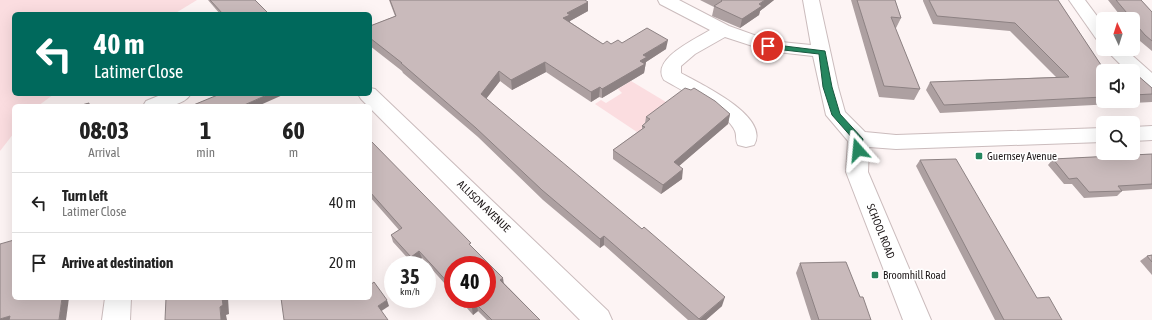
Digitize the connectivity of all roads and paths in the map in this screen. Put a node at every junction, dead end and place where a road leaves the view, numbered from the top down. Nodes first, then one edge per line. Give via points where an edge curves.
1 (666, 0) edge
2 (811, 0) edge
3 (1077, 0) edge
4 (1096, 26) edge
5 (723, 30) junction
6 (822, 52) junction
7 (1122, 56) edge
8 (1152, 84) edge
9 (176, 96) edge
10 (370, 96) edge
11 (158, 104) edge
12 (1152, 133) edge
13 (1140, 134) edge
14 (1096, 135) edge
15 (859, 139) junction
16 (746, 140) dead end
17 (118, 300) edge
18 (116, 320) edge
19 (598, 320) edge
20 (917, 320) edge

1 - 5 street
2 - 6 street
3 - 4 street
5 - 6 street via 768,46
5 - 16 street via 689,50 672,64 671,76 729,110 745,129
6 - 15 street via 836,115
7 - 8 street
9 - 11 street
10 - 19 street, ALLISON AVENUE
12 - 13 street
14 - 15 street via 896,142
15 - 20 street, SCHOOL ROAD via 858,172
17 - 18 street

